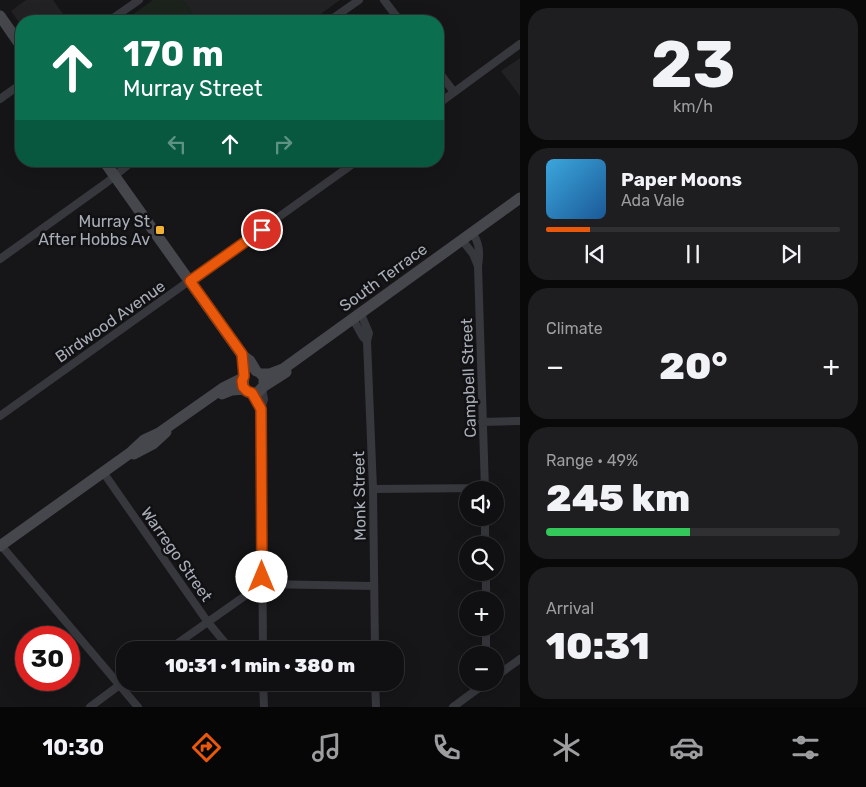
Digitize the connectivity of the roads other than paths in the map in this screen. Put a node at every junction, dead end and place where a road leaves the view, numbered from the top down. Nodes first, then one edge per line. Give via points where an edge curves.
1 (139, 0) edge
2 (359, 0) edge
3 (384, 0) edge
4 (118, 15) edge
5 (338, 15) edge
6 (395, 15) edge
7 (0, 16) edge
8 (15, 37) edge
9 (520, 44) edge
10 (444, 79) edge
11 (15, 88) edge
12 (454, 92) junction
13 (0, 99) edge
14 (444, 100) edge
15 (108, 167) edge
16 (125, 167) edge
17 (349, 167) edge
18 (114, 176) junction
19 (520, 198) edge
20 (520, 207) edge
21 (474, 235) junction
22 (464, 243) junction
23 (0, 259) edge
24 (478, 266) junction
25 (190, 281) junction
26 (358, 318) junction
27 (242, 354) junction
28 (259, 373) junction
29 (252, 385) junction
30 (0, 416) edge
31 (520, 421) edge
32 (482, 422) junction
33 (104, 474) junction
34 (485, 481) edge
35 (374, 488) junction
36 (459, 489) edge
37 (1, 547) edge
38 (262, 584) junction
39 (374, 586) junction
40 (207, 621) junction
41 (180, 641) edge
42 (224, 641) edge
43 (263, 641) edge
44 (375, 641) edge
45 (520, 659) edge
46 (504, 670) edge
47 (116, 676) edge
48 (116, 688) edge
49 (127, 691) edge
50 (263, 691) edge
51 (376, 691) edge
52 (475, 691) edge
53 (90, 707) edge
54 (138, 707) edge
55 (264, 707) edge
56 (376, 707) edge
57 (453, 707) edge

1 - 4 street
2 - 5 street
3 - 6 street
7 - 8 main road
9 - 12 street
10 - 12 street
11 - 13 street
12 - 14 street
15 - 18 main road
16 - 18 street
17 - 25 street, Birdwood Avenue
18 - 23 street
18 - 25 main road
19 - 21 main road, South Terrace
20 - 21 main road, South Terrace
21 - 22 main road, South Terrace
21 - 24 street, Campbell Street via 480,256
22 - 24 street, Campbell Street
22 - 26 main road, South Terrace
24 - 32 street, Campbell Street
25 - 27 main road
25 - 30 street, Birdwood Avenue
26 - 28 main road, South Terrace via 283,369 270,374
26 - 29 main road, South Terrace via 322,350
26 - 35 street, Monk Street via 369,333
27 - 28 main road
27 - 29 main road
28 - 29 main road via 264,380
28 - 29 main road, South Terrace via 250,372
29 - 33 main road, South Terrace via 223,388 149,437
29 - 38 street via 264,399 261,409
31 - 32 street
32 - 34 street, Campbell Street
33 - 37 main road, South Terrace
33 - 40 street, Warrego Street
35 - 36 street
35 - 39 street, Monk Street
37 - 47 street
38 - 39 street
38 - 40 street
38 - 43 street
39 - 44 street, Monk Street
40 - 41 street
40 - 42 street, Warrego Street
45 - 46 street
48 - 53 street
49 - 54 street
50 - 55 street
51 - 56 street
52 - 57 street

